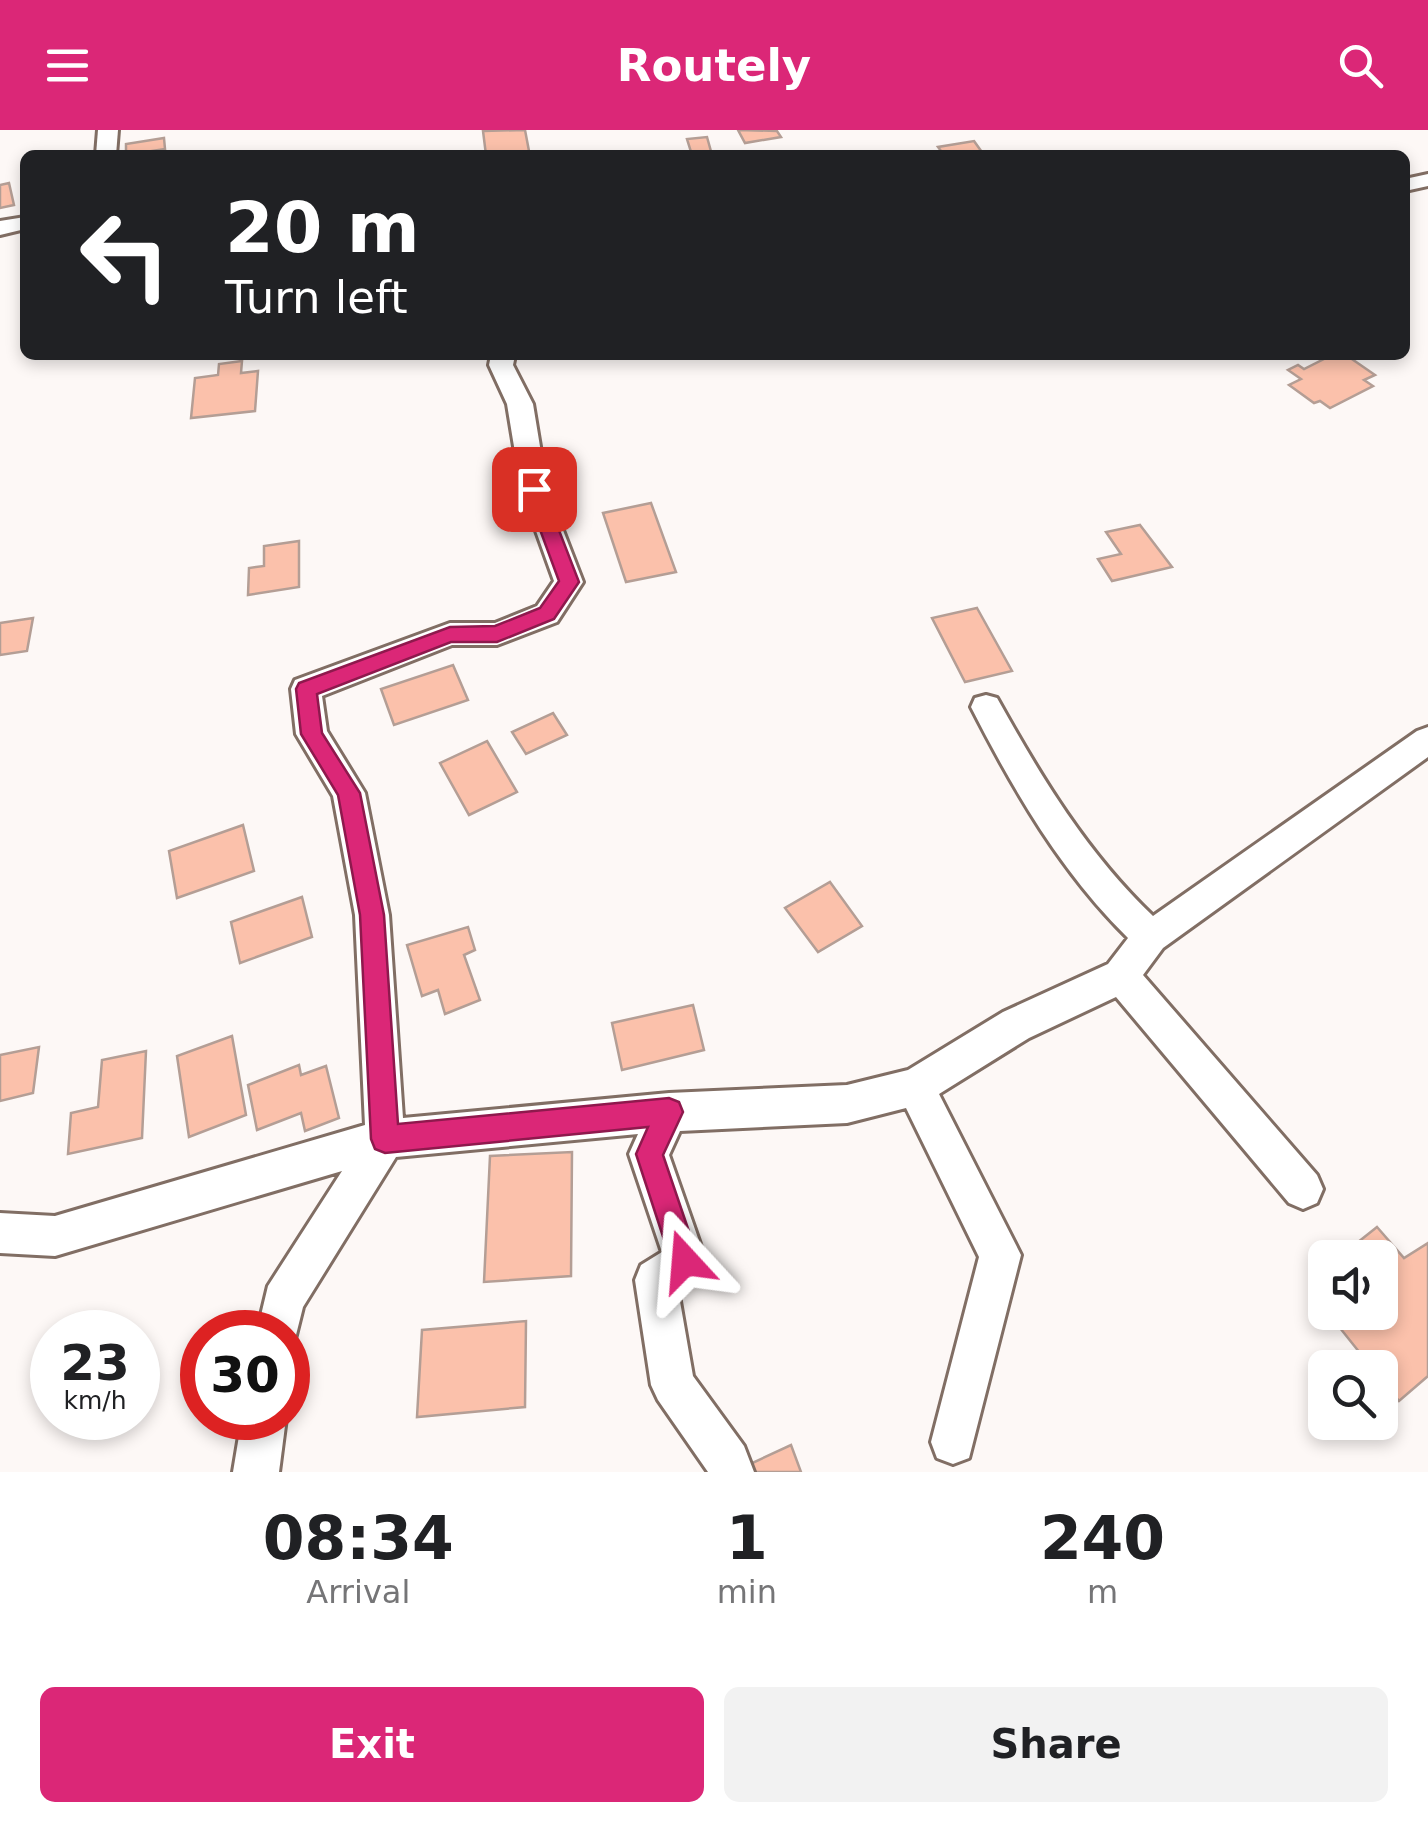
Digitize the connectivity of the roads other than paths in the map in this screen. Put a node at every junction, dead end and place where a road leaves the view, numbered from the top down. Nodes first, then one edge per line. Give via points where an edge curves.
1 (502, 360) edge
2 (986, 707) dead end
3 (1428, 740) edge
4 (1151, 937) junction
5 (1121, 976) junction
6 (915, 1087) junction
7 (669, 1112) junction
8 (385, 1139) junction
9 (1303, 1189) dead end
10 (0, 1233) edge
11 (281, 1310) edge
12 (261, 1440) edge
13 (953, 1442) dead end
14 (256, 1472) edge
15 (730, 1472) edge

1 - 8 street via 520,404 534,489 569,582 547,614 497,634 450,634 306,689 312,734 348,793 372,915
2 - 4 street via 1043,813 1112,901
3 - 4 street
4 - 5 street
5 - 6 street via 1016,1025
5 - 9 street
6 - 7 street via 847,1104
6 - 13 street via 1000,1256
7 - 8 street
7 - 15 street via 649,1154 685,1261 656,1280 673,1386
8 - 10 street via 55,1236
8 - 11 street
12 - 14 street

